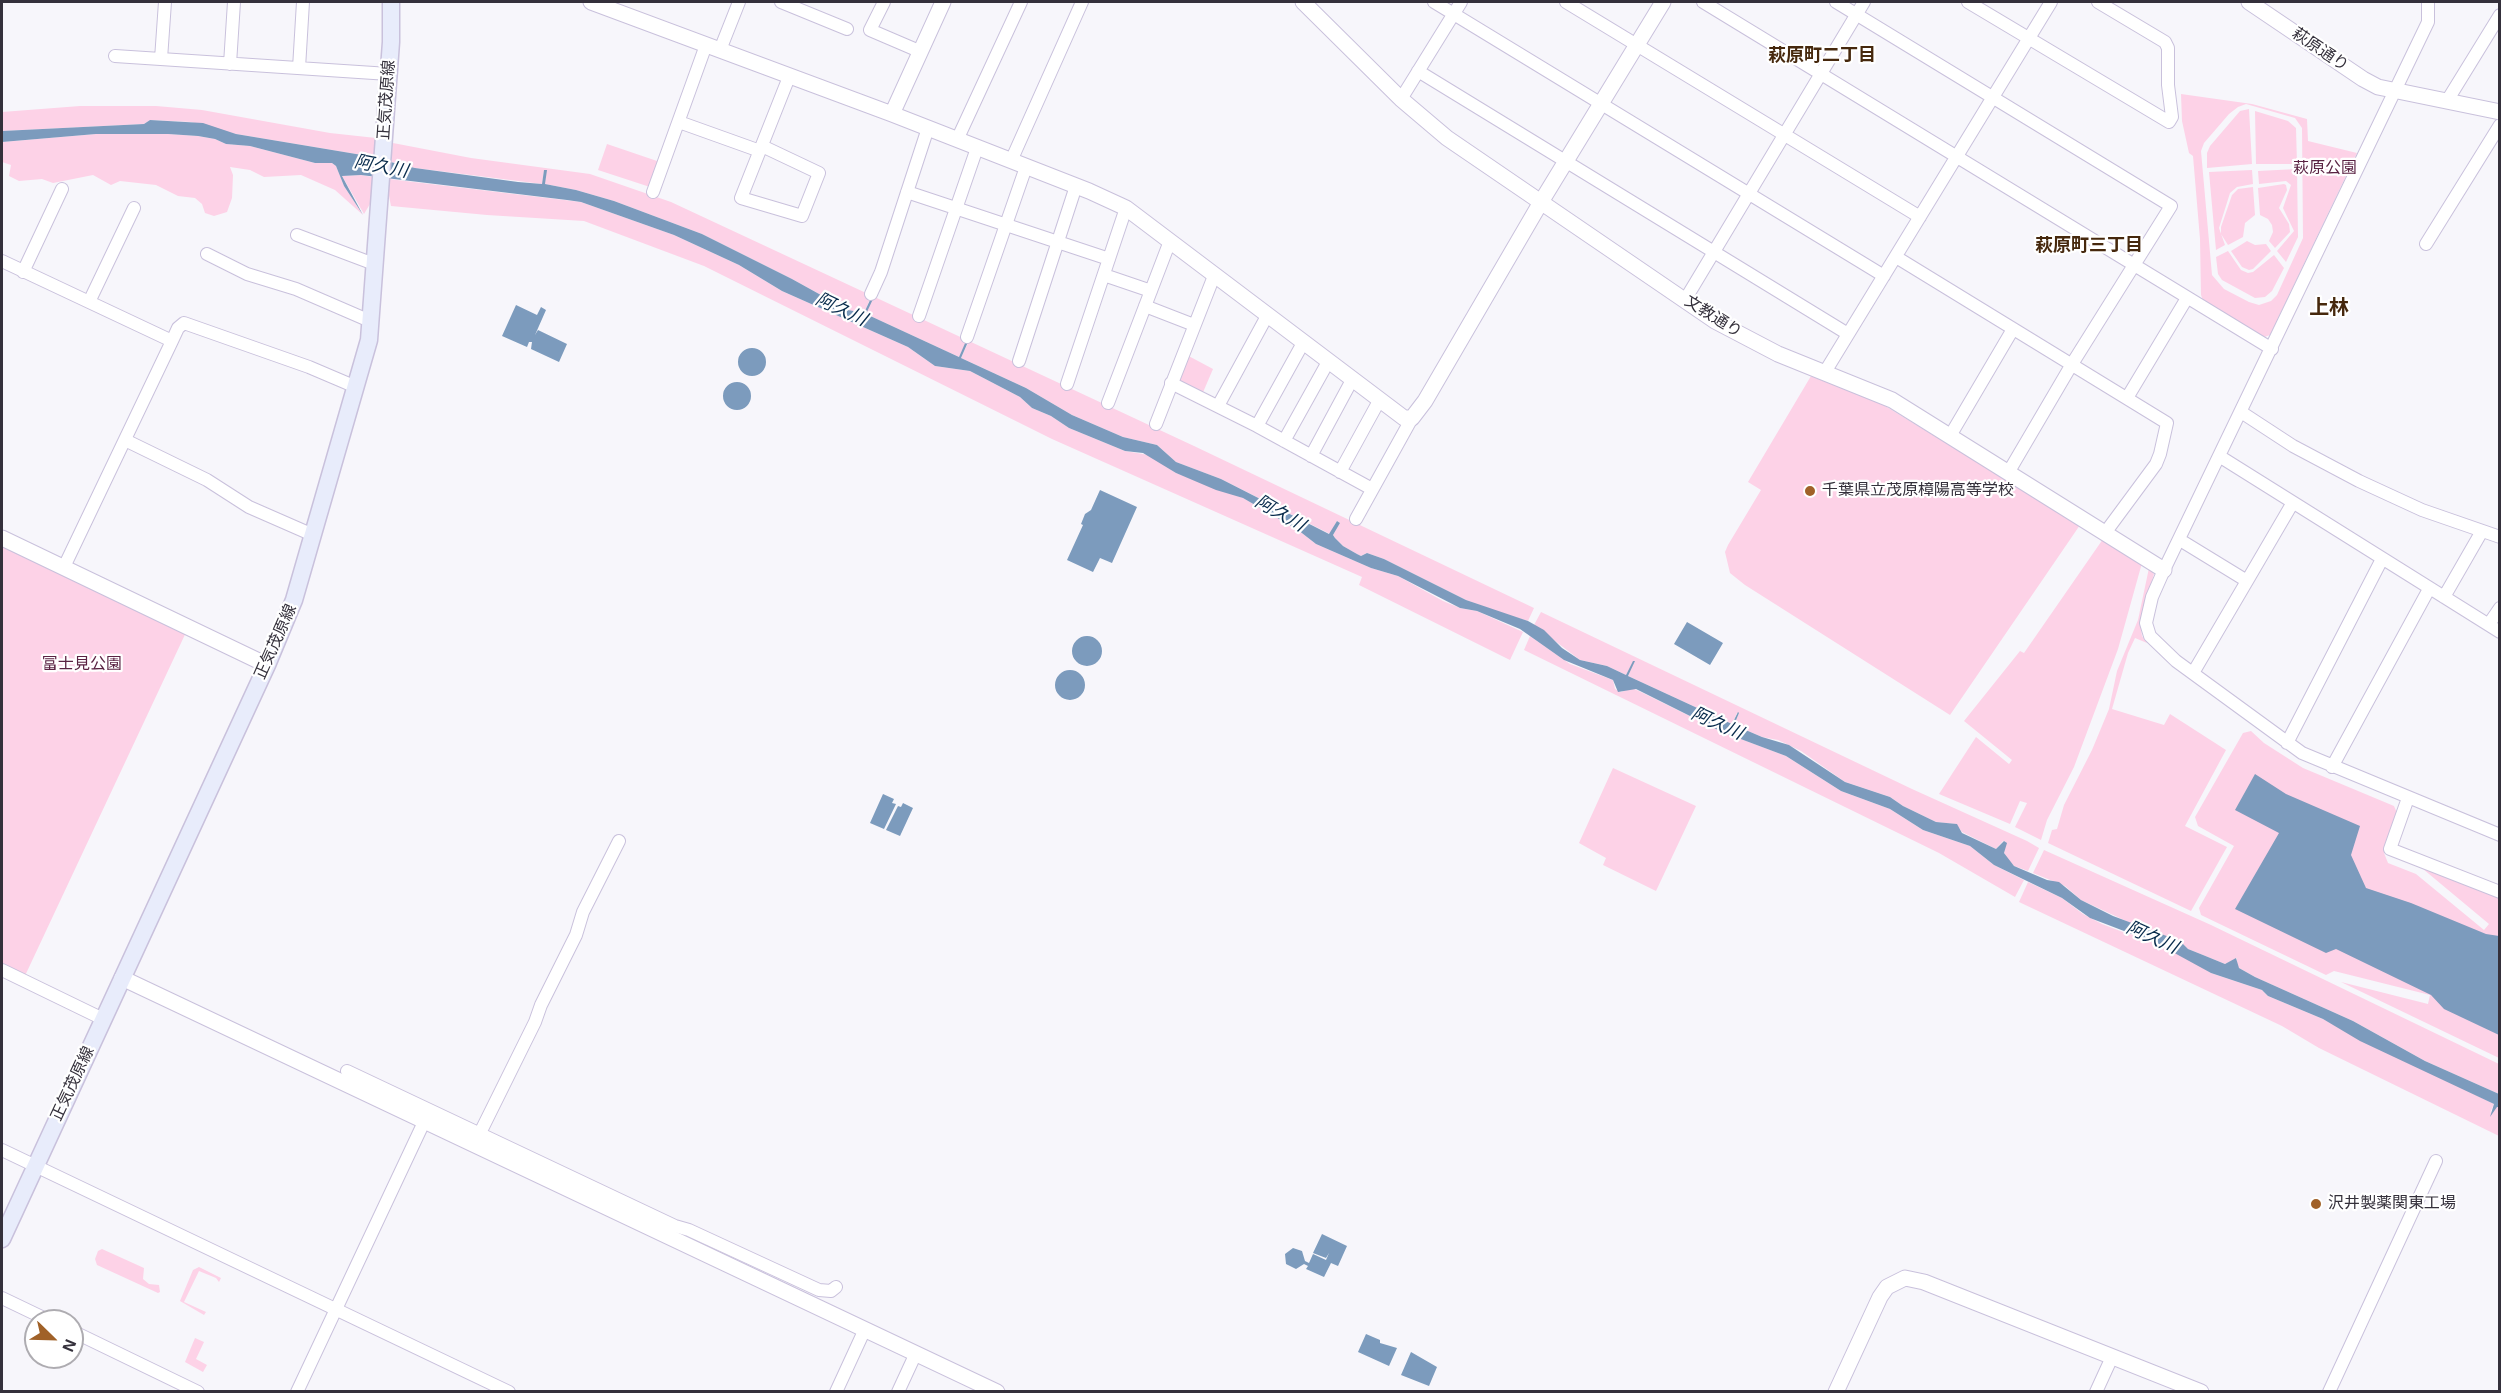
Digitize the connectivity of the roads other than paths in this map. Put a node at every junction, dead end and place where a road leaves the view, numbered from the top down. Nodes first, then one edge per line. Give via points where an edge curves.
1 (165, 2) edge
2 (234, 2) edge
3 (303, 2) edge
4 (391, 2) edge
5 (591, 2) edge
6 (739, 2) edge
7 (782, 2) edge
8 (884, 2) edge
9 (943, 2) edge
10 (1021, 2) edge
11 (1082, 2) edge
12 (1303, 2) edge
13 (1434, 2) edge
14 (1461, 2) edge
15 (1566, 2) edge
16 (1663, 2) edge
17 (1703, 2) edge
18 (1836, 2) edge
19 (1864, 2) edge
20 (1968, 2) edge
21 (2051, 2) edge
22 (2098, 2) edge
23 (2250, 2) edge
24 (2428, 2) edge
25 (1454, 13) junction
26 (1857, 14) junction
27 (2499, 15) edge
28 (847, 29) dead end
29 (2029, 38) junction
30 (1637, 44) junction
31 (713, 47) junction
32 (919, 51) junction
33 (115, 56) dead end
34 (162, 59) junction
35 (230, 64) junction
36 (299, 68) junction
37 (1418, 71) junction
38 (389, 74) junction
39 (1820, 75) junction
40 (789, 77) junction
41 (2394, 91) junction
42 (1993, 98) junction
43 (1401, 99) junction
44 (2447, 101) junction
45 (1601, 102) junction
46 (2499, 112) edge
47 (891, 114) junction
48 (679, 122) junction
49 (2499, 125) edge
50 (928, 128) junction
51 (1783, 134) junction
52 (957, 140) junction
53 (761, 148) junction
54 (977, 148) junction
55 (1956, 157) junction
56 (1011, 161) junction
57 (1565, 161) junction
58 (1026, 167) junction
59 (1076, 186) junction
60 (62, 189) dead end
61 (653, 192) dead end
62 (907, 192) junction
63 (1748, 192) junction
64 (1540, 202) junction
65 (134, 208) dead end
66 (957, 208) junction
67 (1126, 208) junction
68 (1920, 217) junction
69 (1007, 225) junction
70 (297, 236) dead end
71 (1058, 242) junction
72 (1170, 242) junction
73 (2426, 244) dead end
74 (1712, 251) junction
75 (207, 254) dead end
76 (1896, 256) junction
77 (1109, 259) junction
78 (2, 261) edge
79 (374, 264) junction
80 (2133, 265) junction
81 (23, 272) junction
82 (1104, 275) junction
83 (1214, 276) junction
84 (1884, 276) junction
85 (1151, 291) junction
86 (872, 294) dead end
87 (2187, 298) junction
88 (1685, 300) junction
89 (89, 302) junction
90 (1144, 306) junction
91 (919, 316) dead end
92 (1267, 316) junction
93 (370, 321) junction
94 (1194, 325) junction
95 (2013, 329) junction
96 (1848, 334) junction
97 (967, 337) dead end
98 (171, 341) junction
99 (1303, 343) junction
100 (2272, 348) junction
101 (1019, 361) dead end
102 (1328, 362) junction
103 (2072, 364) junction
104 (1825, 372) junction
105 (1352, 381) junction
106 (1171, 383) junction
107 (1067, 384) dead end
108 (356, 387) junction
109 (2127, 398) junction
110 (1379, 400) junction
111 (1108, 403) dead end
112 (1218, 406) junction
113 (2241, 412) junction
114 (1412, 418) junction
115 (1156, 424) dead end
116 (1257, 426) junction
117 (1950, 436) junction
118 (124, 440) junction
119 (1284, 441) junction
120 (1311, 456) junction
121 (2220, 456) junction
122 (1340, 472) junction
123 (2008, 473) junction
124 (1372, 489) junction
125 (2292, 504) junction
126 (1356, 519) dead end
127 (2482, 531) junction
128 (2105, 533) junction
129 (313, 535) junction
130 (2499, 537) edge
131 (2, 538) edge
132 (2180, 540) junction
133 (2382, 559) junction
134 (64, 567) junction
135 (2164, 570) junction
136 (2247, 581) junction
137 (2429, 589) junction
138 (2444, 597) junction
139 (2499, 608) edge
140 (2494, 628) edge
141 (267, 665) junction
142 (2193, 673) junction
143 (2286, 743) junction
144 (2332, 766) junction
145 (2408, 798) junction
146 (2499, 835) edge
147 (619, 841) dead end
148 (2499, 892) edge
149 (2, 970) edge
150 (122, 978) junction
151 (103, 1019) junction
152 (347, 1071) dead end
153 (424, 1122) junction
154 (480, 1133) junction
155 (2, 1150) edge
156 (2436, 1161) dead end
157 (35, 1166) junction
158 (2, 1239) edge
159 (836, 1287) dead end
160 (2, 1298) edge
161 (25, 1309) edge
162 (336, 1310) junction
163 (865, 1329) junction
164 (84, 1337) edge
165 (915, 1353) junction
166 (2112, 1357) junction
167 (198, 1392) edge
168 (297, 1392) edge
169 (509, 1392) edge
170 (836, 1392) edge
171 (898, 1392) edge
172 (997, 1392) edge
173 (1836, 1392) edge
174 (2096, 1392) edge
175 (2202, 1392) edge
176 (2329, 1392) edge

1 - 34 street
2 - 35 street
3 - 36 street
4 - 38 main road, 正気茂原線
5 - 31 street
6 - 31 street
7 - 28 street
8 - 32 street via 870,30
9 - 32 street
10 - 52 street
11 - 56 street
12 - 43 street, 文教通り
13 - 25 street
14 - 25 street
15 - 30 street
16 - 30 street
17 - 39 street
18 - 26 street
19 - 26 street
20 - 29 street
21 - 29 street
22 - 29 street via 2165,42 2172,117 2169,122
23 - 41 street, 萩原通り via 2362,79
24 - 41 street via 2428,22
25 - 37 street
25 - 45 street
26 - 39 street
26 - 42 street
27 - 44 street
29 - 42 street
30 - 45 street
30 - 51 street
31 - 40 street
31 - 48 street
32 - 47 street
33 - 34 street
34 - 35 street
35 - 36 street
36 - 38 street
37 - 43 street
37 - 57 street
38 - 79 main road, 正気茂原線
39 - 51 street
39 - 55 street
40 - 47 street
40 - 53 street
41 - 44 street, 萩原通り
41 - 100 street
42 - 55 street
42 - 80 street via 2171,206
43 - 64 street, 文教通り via 1447,138
44 - 46 street, 萩原通り
45 - 57 street
45 - 63 street
47 - 50 street
48 - 53 street
48 - 61 street
49 - 73 street
50 - 52 street
50 - 62 street
51 - 63 street
51 - 68 street
52 - 54 street
53 - 53 street via 741,198 802,216 819,173
54 - 56 street
54 - 66 street
55 - 68 street
55 - 80 street
56 - 58 street
57 - 64 street
57 - 74 street
58 - 59 street
58 - 69 street
59 - 67 street
59 - 71 street
60 - 81 street
62 - 66 street
62 - 86 street
63 - 74 street
63 - 84 street
64 - 88 street, 文教通り
64 - 114 street
65 - 89 street
66 - 69 street
66 - 91 street
67 - 72 street
67 - 77 street
68 - 76 street
69 - 71 street
69 - 97 street
70 - 79 street
71 - 77 street
71 - 101 street
72 - 83 street
72 - 85 street
74 - 88 street
74 - 96 street
75 - 93 street
76 - 84 street
76 - 95 street
77 - 82 street
78 - 81 street
79 - 93 main road, 正気茂原線
80 - 87 street
80 - 103 street
81 - 89 street
82 - 85 street
82 - 107 street
83 - 92 street
83 - 94 street
84 - 96 street
85 - 90 street
87 - 100 street
87 - 109 street
88 - 104 street, 文教通り via 1761,347
89 - 98 street
90 - 94 street
90 - 111 street
92 - 99 street
92 - 112 street
93 - 108 main road, 正気茂原線 via 366,358
94 - 106 street
95 - 103 street
95 - 117 street
96 - 104 street
98 - 108 street via 184,323
98 - 118 street
99 - 102 street
99 - 116 street
100 - 113 street
102 - 105 street
102 - 119 street
103 - 109 street
103 - 123 street
104 - 117 street, 文教通り via 1892,400
105 - 110 street
105 - 120 street
106 - 112 street
106 - 115 street
108 - 129 main road, 正気茂原線
109 - 128 street via 2167,423 2156,464
110 - 114 street via 1404,418
110 - 122 street
112 - 116 street
113 - 121 street
113 - 127 street via 2293,446 2359,481 2422,510
114 - 124 street
116 - 119 street
117 - 123 street, 文教通り
118 - 129 street via 207,480 249,507
118 - 134 street
119 - 120 street
120 - 122 street
121 - 125 street
121 - 132 street
122 - 124 street
123 - 128 street, 文教通り
124 - 126 street
125 - 133 street
125 - 136 street
127 - 130 street
127 - 138 street
128 - 135 street, 文教通り
129 - 141 main road, 正気茂原線 via 294,600
131 - 134 street
132 - 135 street
132 - 136 street
133 - 137 street
133 - 143 street
134 - 141 street
135 - 142 street via 2146,623 2157,645
136 - 142 street
137 - 138 street
137 - 144 street
138 - 140 street
139 - 140 street
141 - 150 main road, 正気茂原線
142 - 143 street
143 - 144 street
144 - 145 street
145 - 146 street
145 - 148 street via 2390,849
147 - 154 street
149 - 151 street
150 - 151 main road, 正気茂原線
150 - 153 street
151 - 157 main road, 正気茂原線
152 - 154 street
153 - 162 street
153 - 163 street
154 - 159 street via 819,1290 831,1291
155 - 157 street
156 - 176 street
157 - 158 main road, 正気茂原線
157 - 162 street
160 - 161 street
162 - 168 street
162 - 169 street
163 - 165 street
163 - 170 street
164 - 167 street
165 - 171 street
165 - 172 street
166 - 173 street via 1905,1278 1887,1287 1880,1297
166 - 174 street
166 - 175 street

